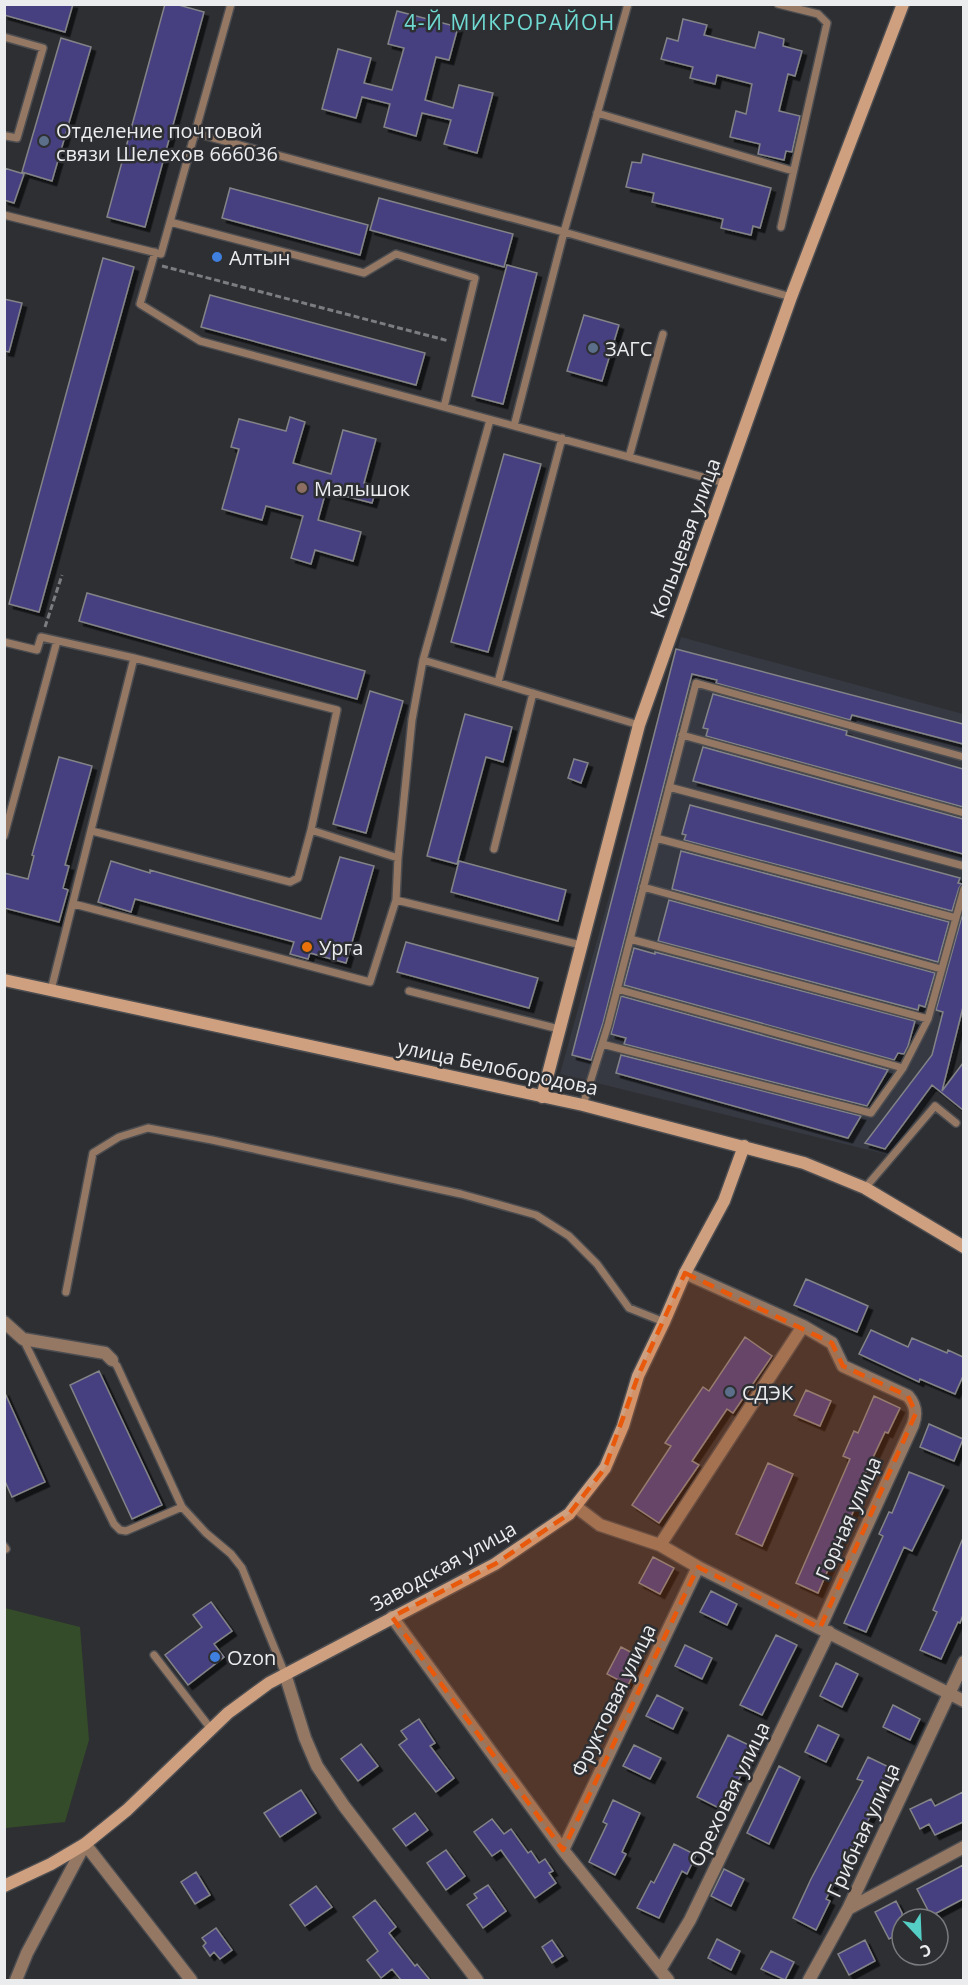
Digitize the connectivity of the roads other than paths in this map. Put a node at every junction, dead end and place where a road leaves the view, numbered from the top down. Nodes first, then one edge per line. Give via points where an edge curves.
1 (231, 4) edge
2 (628, 4) edge
3 (778, 4) edge
4 (903, 4) edge
5 (4, 37) edge
6 (597, 113) junction
7 (195, 133) junction
8 (5, 137) edge
9 (793, 171) junction
10 (4, 215) edge
11 (170, 222) junction
12 (781, 228) dead end
13 (564, 232) junction
14 (155, 252) junction
15 (791, 297) junction
16 (663, 334) dead end
17 (444, 407) junction
18 (490, 420) junction
19 (514, 426) junction
20 (562, 438) junction
21 (629, 457) junction
22 (725, 483) junction
23 (57, 641) junction
24 (4, 642) edge
25 (134, 658) junction
26 (423, 660) junction
27 (498, 682) junction
28 (533, 693) junction
29 (639, 725) junction
30 (682, 735) junction
31 (963, 757) edge
32 (669, 787) junction
33 (963, 813) edge
34 (311, 830) junction
35 (92, 831) junction
36 (4, 836) edge
37 (656, 838) junction
38 (494, 849) dead end
39 (398, 858) junction
40 (963, 866) edge
41 (643, 887) junction
42 (963, 889) edge
43 (396, 900) junction
44 (74, 904) junction
45 (956, 918) junction
46 (630, 939) junction
47 (581, 945) junction
48 (941, 969) junction
49 (4, 980) edge
50 (51, 990) junction
51 (617, 990) junction
52 (409, 991) dead end
53 (928, 1019) junction
54 (560, 1029) junction
55 (602, 1044) junction
56 (903, 1068) junction
57 (542, 1097) junction
58 (583, 1105) junction
59 (956, 1123) dead end
60 (744, 1146) junction
61 (865, 1188) junction
62 (963, 1246) edge
63 (685, 1273) junction
64 (66, 1292) dead end
65 (4, 1322) edge
66 (664, 1322) junction
67 (803, 1326) junction
68 (23, 1339) junction
69 (112, 1360) joint
70 (575, 1506) junction
71 (182, 1507) junction
72 (660, 1545) junction
73 (698, 1567) junction
74 (392, 1617) junction
75 (825, 1630) junction
76 (154, 1655) dead end
77 (963, 1662) edge
78 (285, 1674) junction
79 (949, 1694) junction
80 (963, 1701) edge
81 (211, 1729) junction
82 (85, 1844) junction
83 (963, 1847) edge
84 (563, 1850) junction
85 (4, 1886) edge
86 (848, 1909) junction
87 (664, 1975) edge
88 (16, 1980) edge
89 (191, 1980) edge
90 (477, 1980) edge
91 (809, 1980) edge

1 - 7 lane
2 - 6 lane
3 - 9 lane via 818,14 827,23
4 - 15 street, Кольцевая улица
5 - 8 lane via 43,48 16,138
6 - 9 lane
6 - 13 lane
7 - 11 lane
7 - 13 lane
9 - 12 lane
10 - 14 lane
11 - 14 lane via 161,254
11 - 17 lane via 364,273 396,254 475,278
13 - 15 lane
13 - 19 lane
14 - 17 lane via 140,304 200,341
15 - 22 street, Кольцевая улица
16 - 21 lane
17 - 18 lane
18 - 19 lane
18 - 26 lane
19 - 20 lane
20 - 21 lane
20 - 27 lane
21 - 22 lane
22 - 29 street, Кольцевая улица
23 - 24 lane via 41,638 37,650
23 - 25 lane
23 - 36 lane
25 - 34 lane via 337,710
25 - 35 lane
26 - 27 lane
26 - 39 lane via 412,720
27 - 28 lane
28 - 29 lane
28 - 38 lane
29 - 47 street, Кольцевая улица
30 - 31 lane via 696,683
30 - 32 lane
30 - 33 lane
32 - 37 lane
32 - 40 lane
34 - 35 lane via 298,878 290,882
34 - 39 lane
35 - 44 lane
37 - 41 lane
37 - 45 lane
39 - 43 lane
41 - 46 lane
41 - 48 lane
42 - 45 lane
43 - 44 lane via 370,982
43 - 47 lane
44 - 50 lane
45 - 48 lane
46 - 51 lane
46 - 53 lane
47 - 54 street, Кольцевая улица
48 - 53 lane
49 - 50 street, улица Белобородова
50 - 57 street, улица Белобородова
51 - 55 lane
51 - 56 lane
52 - 54 lane
53 - 56 lane
54 - 57 street, Кольцевая улица
55 - 56 lane via 871,1113
55 - 58 lane
57 - 58 street, улица Белобородова
58 - 60 street, улица Белобородова
59 - 61 lane via 935,1106
60 - 61 street, улица Белобородова via 804,1162
60 - 63 street, Заводская улица via 724,1201
61 - 62 street, улица Белобородова
63 - 66 street, Заводская улица
63 - 67 street
64 - 66 lane via 93,1153 119,1137 148,1128 449,1191 536,1215 569,1236 597,1264 629,1308
65 - 68 street
66 - 70 street, Заводская улица via 638,1377 605,1468
67 - 72 street
67 - 75 street, Горная улица via 832,1343 843,1366 908,1396 916,1413
68 - 69 street via 105,1353
68 - 71 lane via 114,1524 126,1531
69 - 71 lane
70 - 72 street via 600,1525
70 - 74 street, Заводская улица via 495,1564
71 - 78 lane via 242,1568
72 - 73 street
73 - 75 street
73 - 84 street, Фруктовая улица
74 - 78 street, Заводская улица
74 - 84 street
75 - 79 street
75 - 87 street, Ореховая улица
76 - 81 lane
77 - 79 street, Грибная улица
78 - 81 street, Заводская улица
78 - 90 street via 317,1766
79 - 80 street
79 - 86 street, Грибная улица
81 - 82 street, Заводская улица via 127,1810
82 - 85 street, Заводская улица
82 - 88 street
82 - 89 street
83 - 86 street
84 - 87 street
86 - 91 street, Грибная улица

